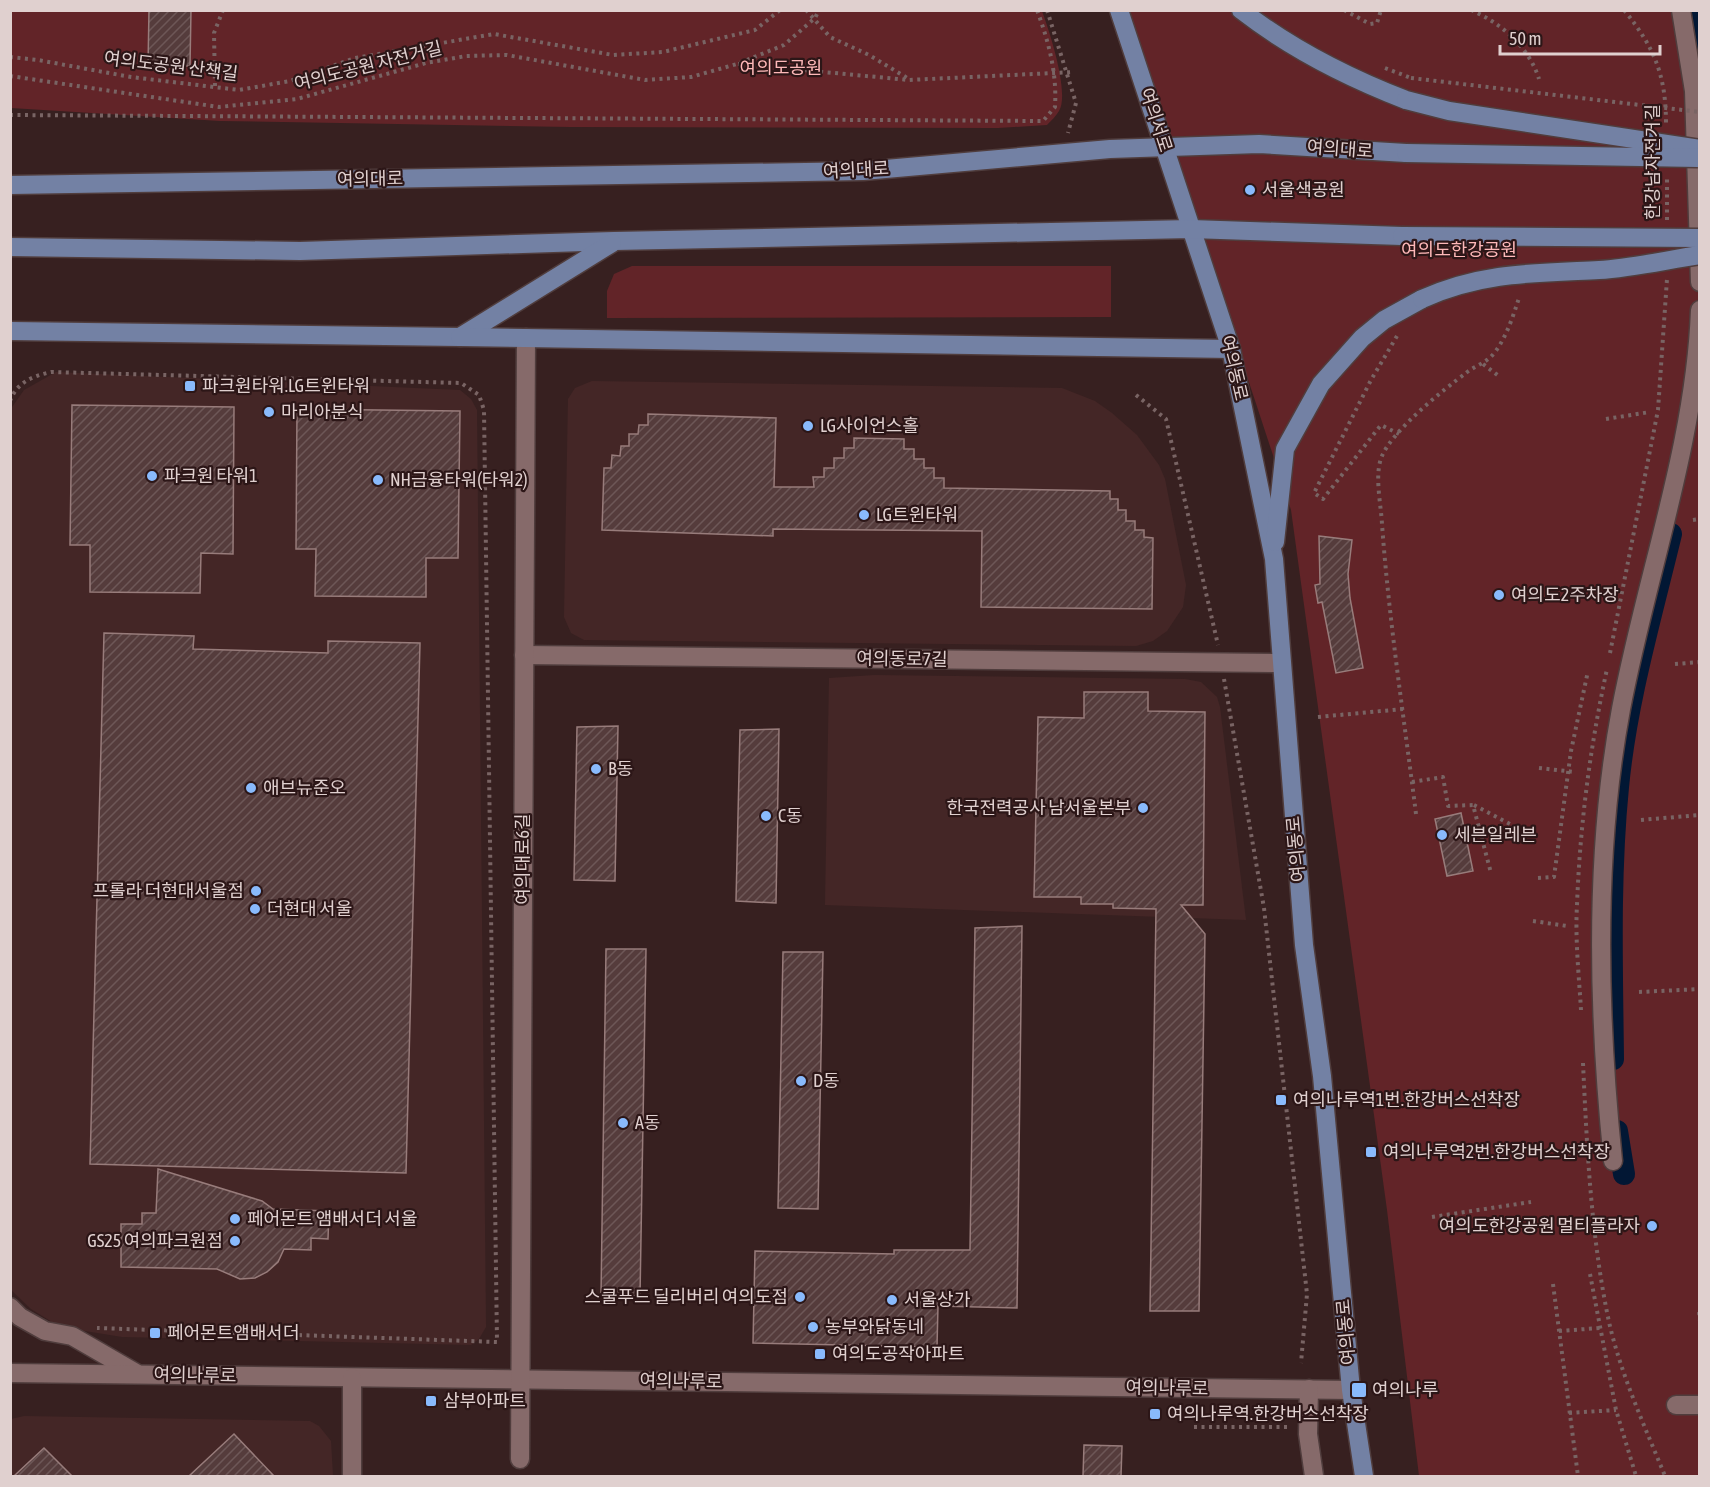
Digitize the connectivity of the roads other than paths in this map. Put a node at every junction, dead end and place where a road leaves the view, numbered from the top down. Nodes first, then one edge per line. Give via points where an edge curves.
1 (1119, 10) edge
2 (1241, 10) edge
3 (1681, 10) edge
4 (1165, 147) junction
5 (1700, 149) edge
6 (1700, 158) edge
7 (10, 185) edge
8 (1191, 230) junction
9 (1700, 238) edge
10 (614, 242) junction
11 (10, 247) edge
12 (1700, 255) edge
13 (1700, 282) edge
14 (1700, 310) edge
15 (10, 331) edge
16 (460, 337) junction
17 (526, 338) junction
18 (1231, 349) junction
19 (1274, 559) junction
20 (524, 655) junction
21 (1280, 663) junction
22 (1613, 1161) dead end
23 (10, 1307) edge
24 (10, 1373) edge
25 (138, 1374) junction
26 (352, 1378) junction
27 (519, 1379) junction
28 (1309, 1389) junction
29 (1351, 1390) junction
30 (1676, 1405) dead end
31 (1700, 1406) edge
32 (520, 1459) dead end
33 (352, 1476) edge
34 (1314, 1476) edge
35 (1364, 1476) edge

1 - 4 main road, 여의서로
2 - 5 main road, bridge via 1320,60 1406,99 1449,111
3 - 13 street via 1694,91
4 - 6 main road, 여의대로, bridge via 1259,144 1406,153
4 - 7 main road, 여의대로 via 863,171
4 - 8 main road, 여의서로
8 - 9 main road, bridge
8 - 10 main road
8 - 18 main road, 여의동로
10 - 11 main road via 300,251
10 - 16 main road
12 - 19 main road, bridge via 1601,270 1532,271 1484,278 1422,299 1398,312 1362,338 1322,384 1285,449
14 - 22 street via 1690,405 1621,711 1607,820 1602,924 1604,1036
15 - 16 main road
16 - 17 main road
17 - 18 main road
17 - 20 street, 여의대로6길
18 - 19 main road, 여의동로
19 - 21 main road, 여의동로
20 - 21 street, 여의동로7길
20 - 27 street, 여의대로6길
21 - 29 main road, 여의동로 via 1304,945 1322,1076
23 - 25 street via 45,1331 72,1336
24 - 25 street, 여의나루로
25 - 26 street, 여의나루로
26 - 27 street, 여의나루로
26 - 33 street
27 - 28 street, 여의나루로
27 - 32 street, 여의대로6길
28 - 29 street, 여의나루로
28 - 34 street via 1309,1442
29 - 35 main road, 여의동로
30 - 31 street

